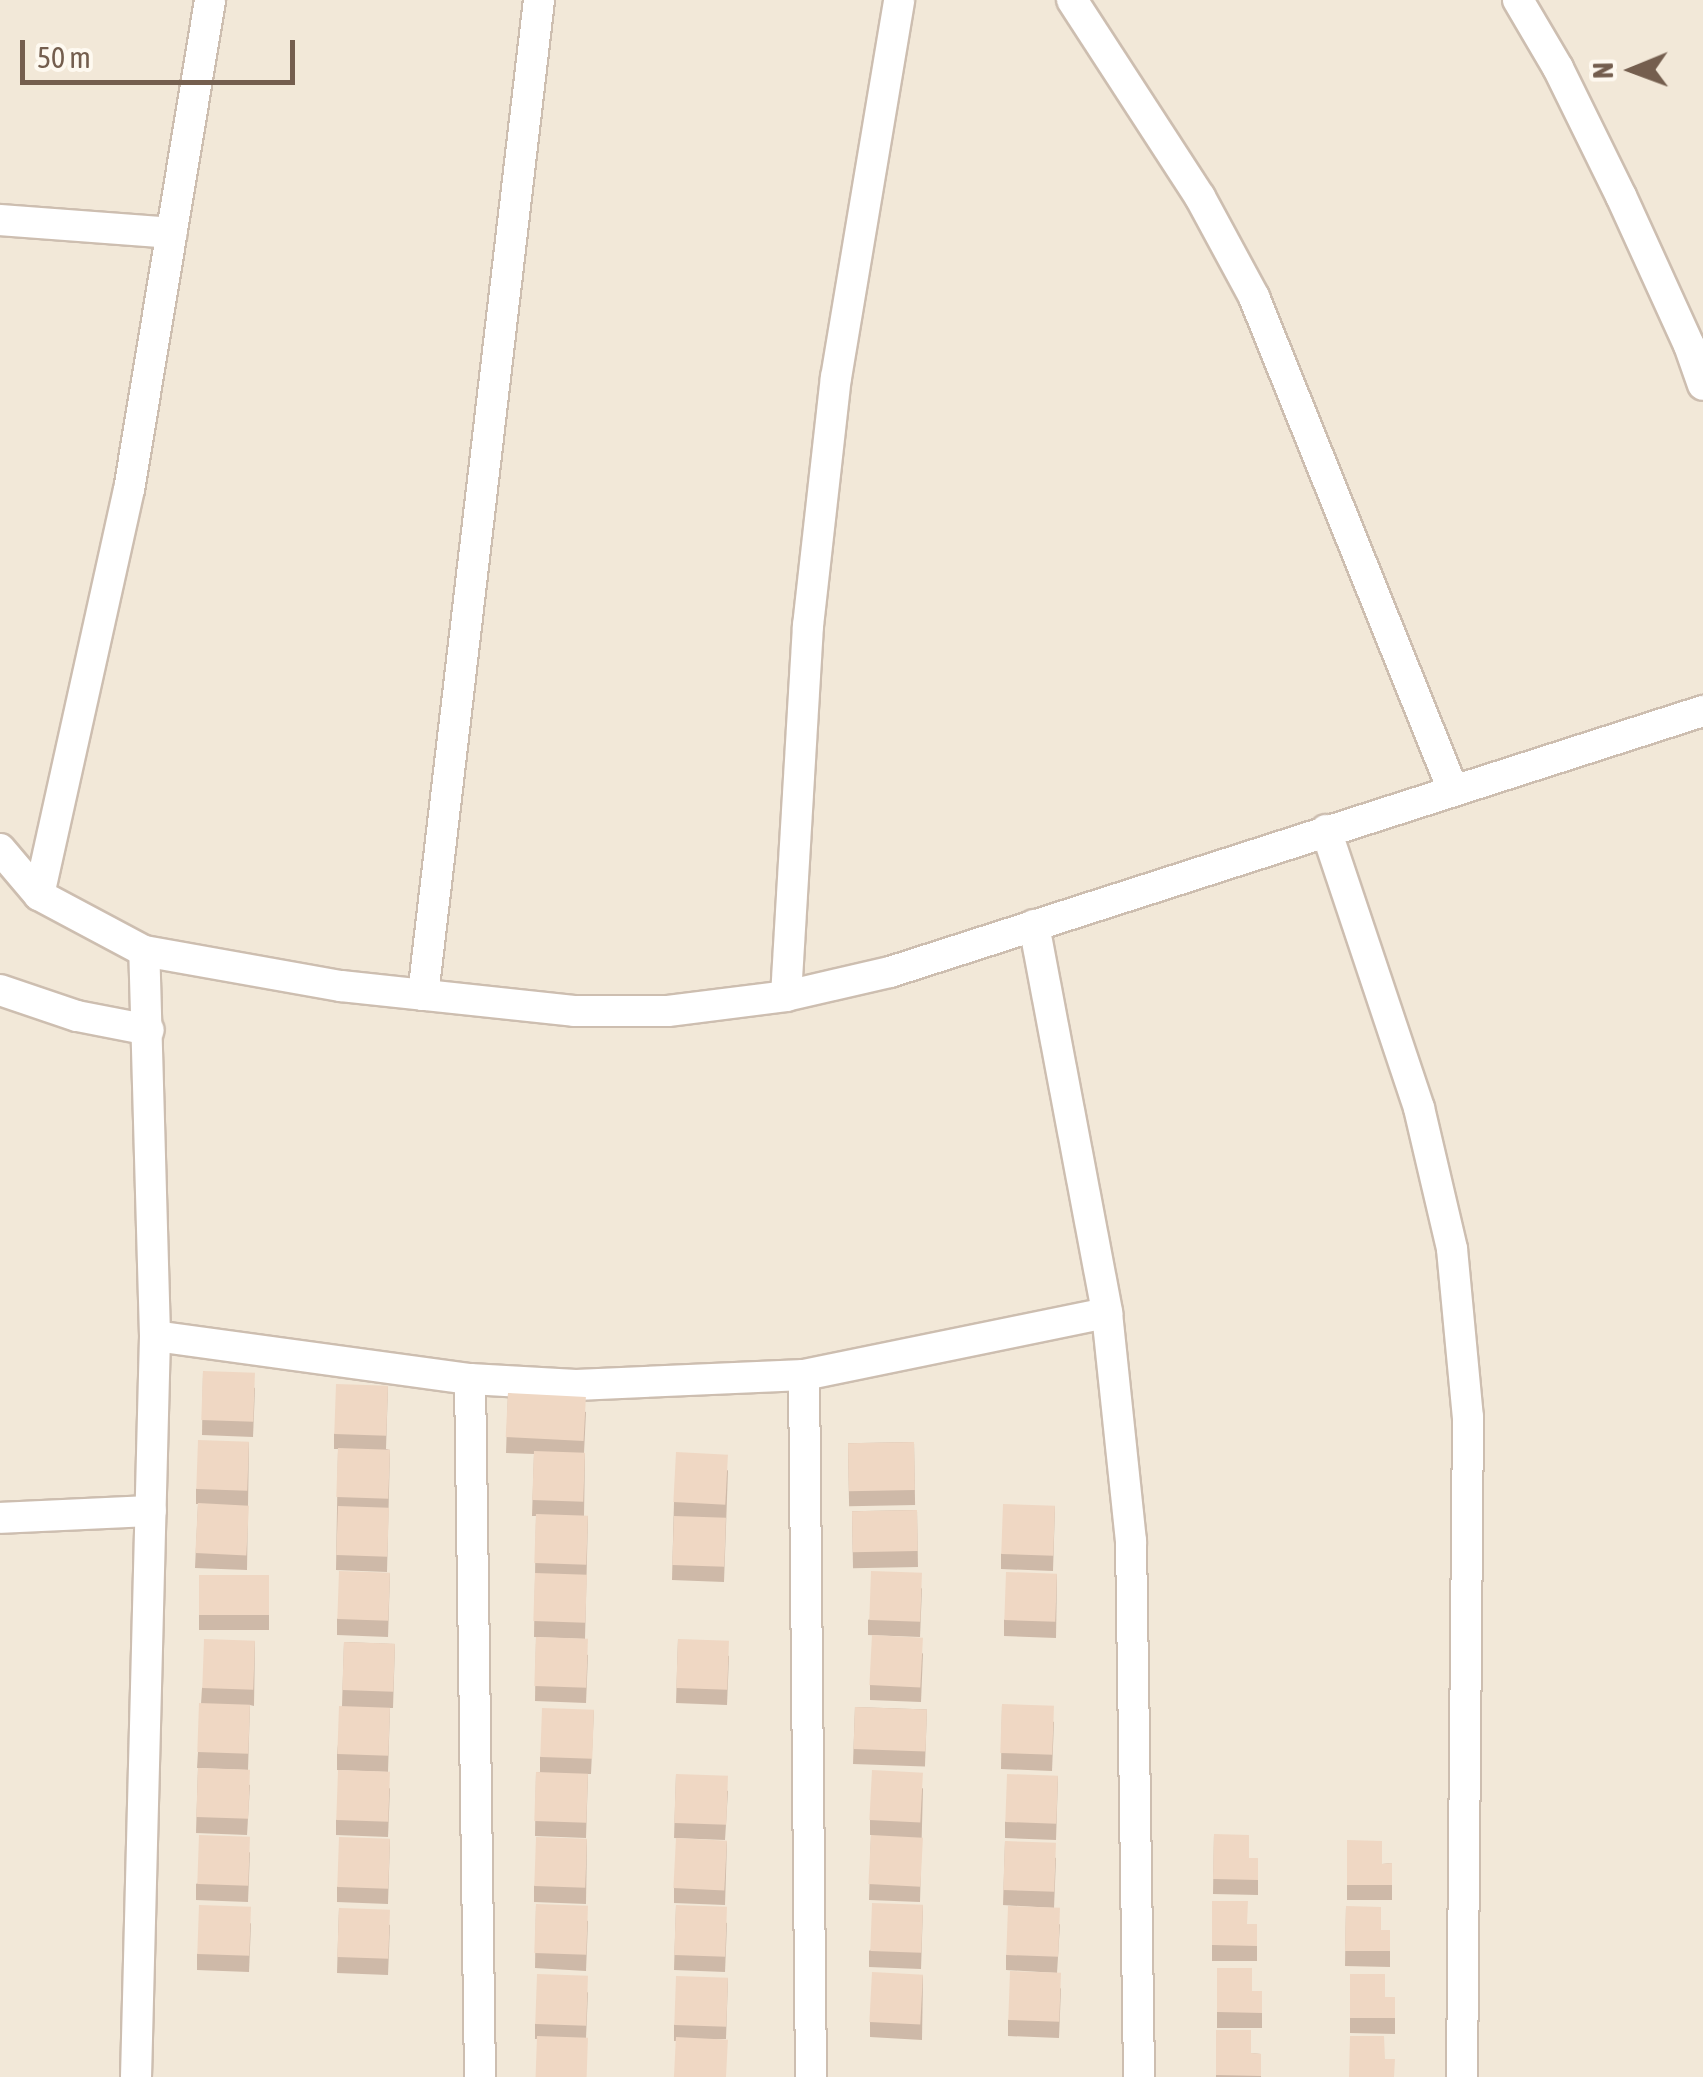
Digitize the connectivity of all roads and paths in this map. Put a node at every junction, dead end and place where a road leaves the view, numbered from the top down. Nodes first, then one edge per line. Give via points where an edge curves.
1 (210, 0) edge
2 (539, 0) edge
3 (899, 0) edge
4 (1072, 0) edge
5 (1518, 0) edge
6 (0, 220) edge
7 (172, 233) junction
8 (1703, 386) edge
9 (1703, 711) edge
10 (1453, 790) junction
11 (1326, 830) junction
12 (0, 849) edge
13 (39, 895) junction
14 (1034, 925) junction
15 (144, 951) junction
16 (0, 990) edge
17 (422, 995) junction
18 (786, 996) junction
19 (149, 1030) junction
20 (1107, 1313) junction
21 (155, 1336) junction
22 (804, 1375) junction
23 (470, 1378) junction
24 (151, 1512) junction
25 (0, 1518) edge
26 (136, 2077) edge
27 (480, 2077) edge
28 (810, 2077) edge
29 (1138, 2077) edge
30 (1462, 2077) edge

1 - 7 street
2 - 17 street
3 - 18 street via 834,397 808,626
4 - 10 street via 1200,197 1254,298
5 - 8 street via 1621,196
6 - 7 street
7 - 13 street via 129,490
9 - 10 street
10 - 11 street
11 - 14 street
11 - 30 street via 1419,1108 1452,1249 1468,1417
12 - 13 street
13 - 15 street
14 - 18 street via 890,972
14 - 20 street
15 - 17 street via 252,974
15 - 19 street
16 - 19 street via 77,1016
17 - 18 street via 631,1012
19 - 21 street
20 - 22 street
20 - 29 street via 1131,1541
21 - 23 street
21 - 24 street
22 - 23 street via 576,1385
22 - 28 street
23 - 27 street
24 - 25 street
24 - 26 street

